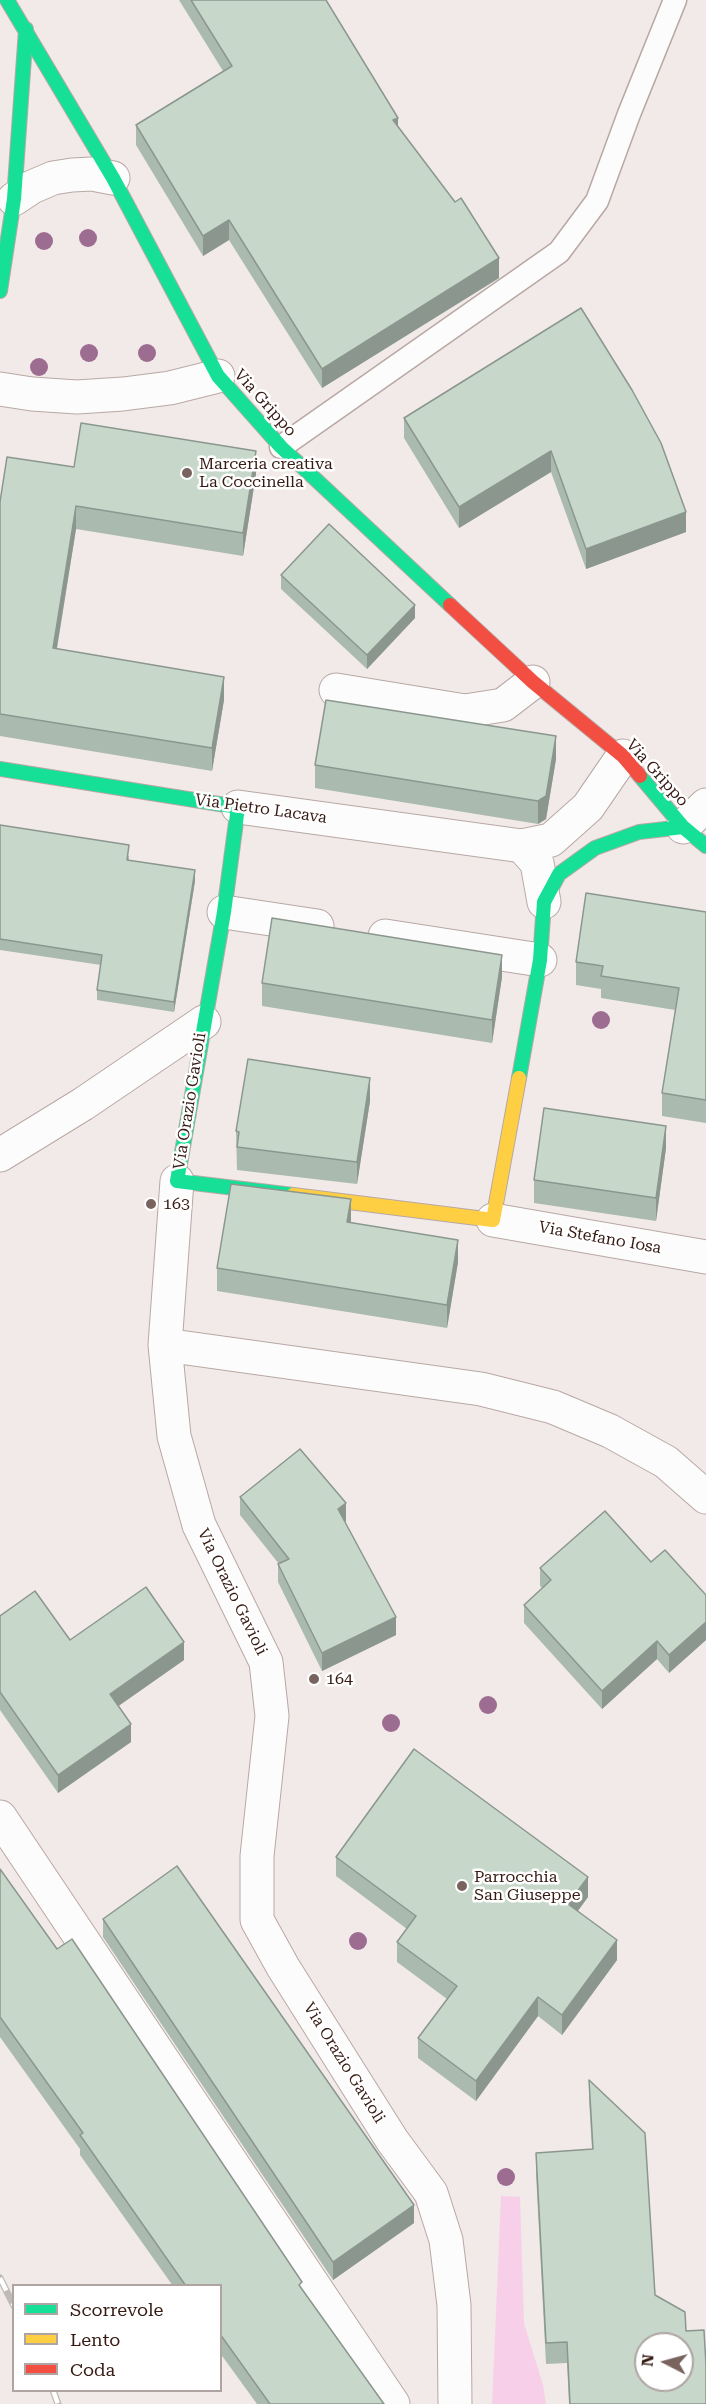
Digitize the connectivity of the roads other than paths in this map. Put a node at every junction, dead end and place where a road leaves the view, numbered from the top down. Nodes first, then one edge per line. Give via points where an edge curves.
1 (7, 0) edge
2 (675, 0) edge
3 (26, 29) junction
4 (113, 178) junction
5 (14, 199) junction
6 (0, 291) edge
7 (218, 376) junction
8 (0, 389) edge
9 (281, 447) junction
10 (533, 681) junction
11 (336, 690) dead end
12 (623, 756) junction
13 (0, 769) edge
14 (706, 805) edge
15 (238, 807) junction
16 (694, 837) edge
17 (522, 846) junction
18 (544, 902) junction
19 (224, 912) junction
20 (540, 960) junction
21 (204, 1022) junction
22 (0, 1155) edge
23 (177, 1181) junction
24 (493, 1220) junction
25 (706, 1257) edge
26 (165, 1345) junction
27 (706, 1497) edge
28 (0, 1816) edge
29 (393, 2404) edge
30 (455, 2404) edge

1 - 3 street, Via Grippo
2 - 9 lane via 597,201 559,252
3 - 4 street, Via Grippo
3 - 5 street
4 - 5 street via 93,174 53,178
4 - 7 street, Via Grippo
5 - 6 street
7 - 8 street via 170,388 77,397
7 - 9 street, Via Grippo
9 - 10 street, Via Grippo
10 - 11 street via 503,705 465,711
10 - 12 street, Via Grippo
12 - 16 street, Via Grippo
12 - 17 street, Via Pietro Lacava via 588,807 551,840
13 - 15 street, Via Pietro Lacava
14 - 16 street
15 - 17 street, Via Pietro Lacava
15 - 19 street, Via Orazio Gavioli
16 - 18 street via 639,832 595,848 559,874
17 - 18 street via 537,863
18 - 20 street
19 - 20 street
19 - 21 street, Via Orazio Gavioli
20 - 24 street
21 - 22 street
21 - 23 street, Via Orazio Gavioli
23 - 24 street
23 - 26 street, Via Orazio Gavioli
24 - 25 street, Via Stefano Iosa
26 - 27 street via 480,1389 553,1407 610,1431 666,1462
26 - 30 street, Via Orazio Gavioli via 174,1436 199,1525 266,1662 272,1716 257,1856 257,1920 385,2130 430,2193 446,2240 454,2305
28 - 29 street

